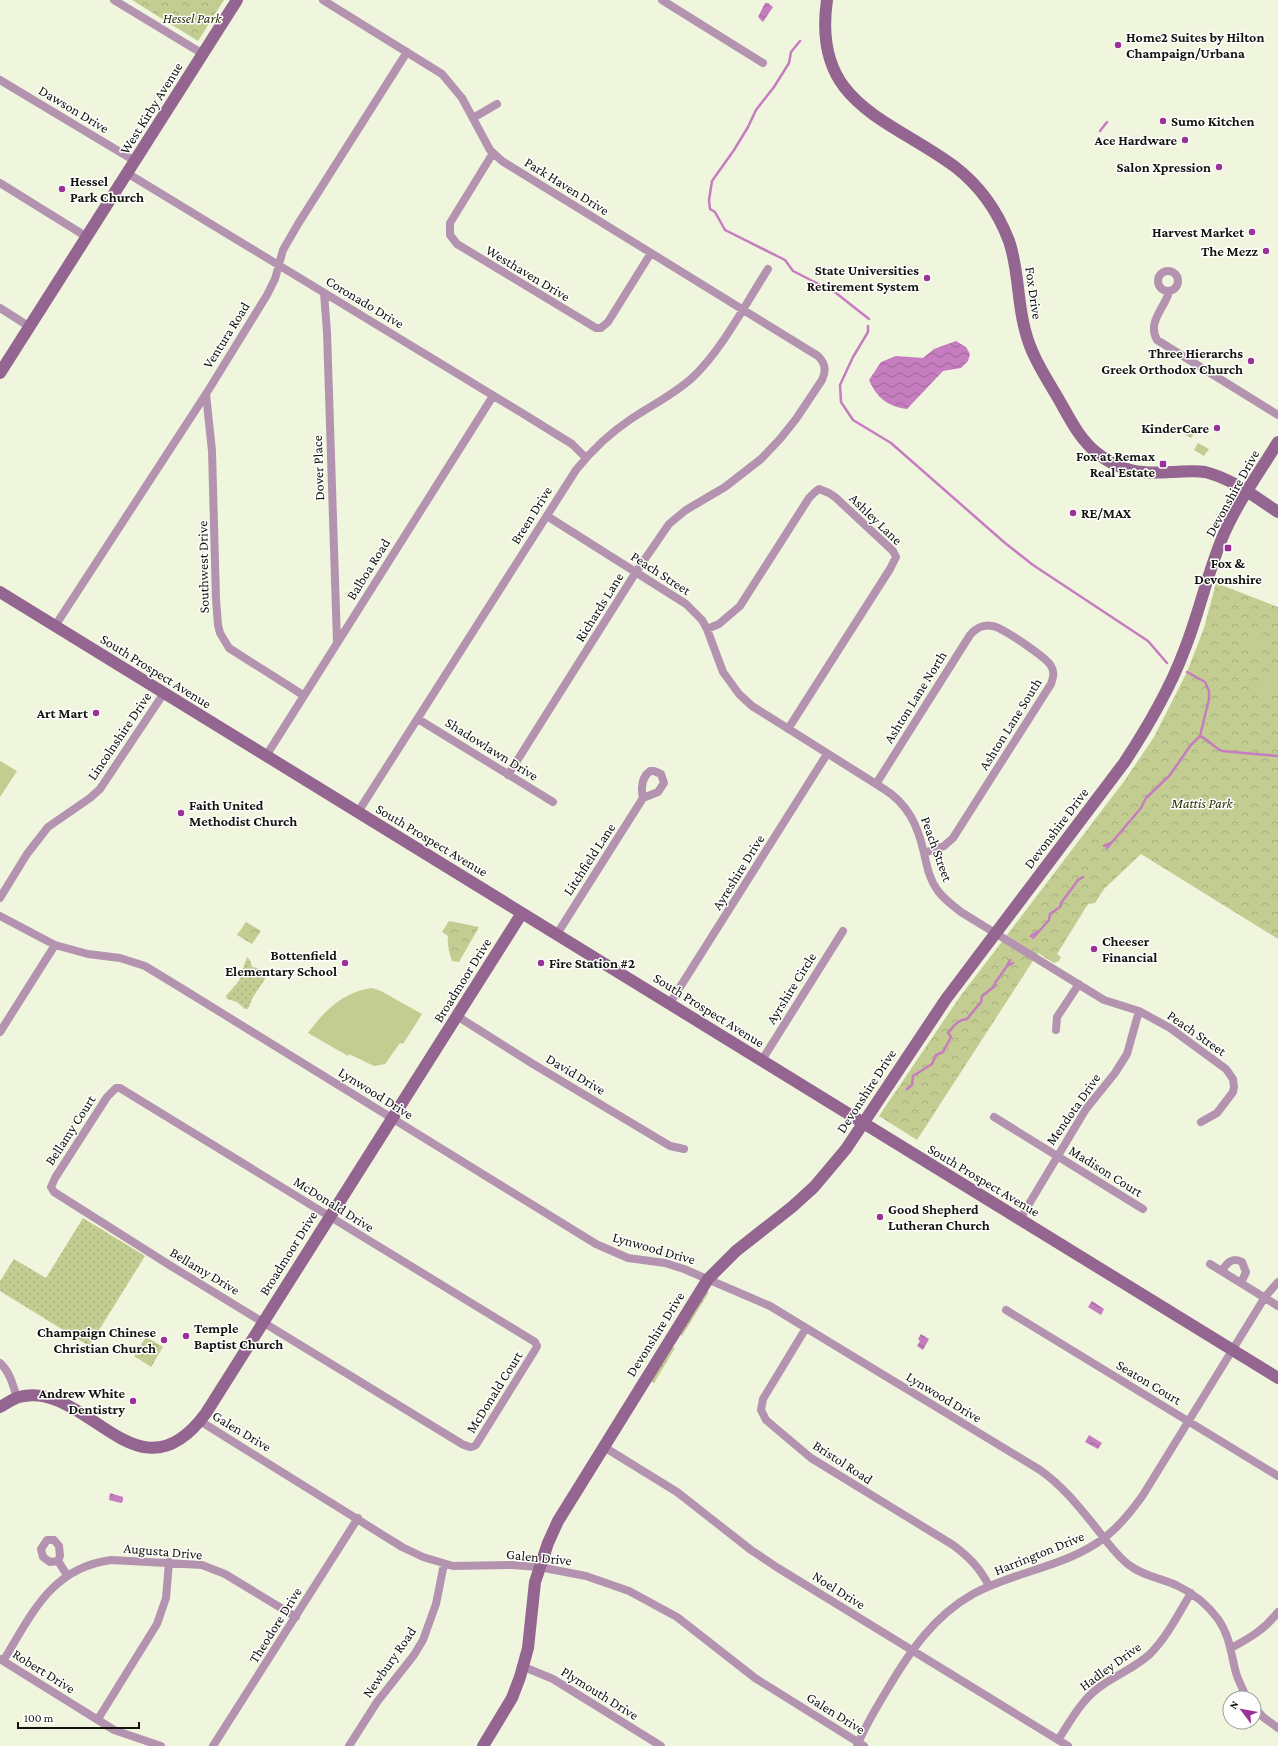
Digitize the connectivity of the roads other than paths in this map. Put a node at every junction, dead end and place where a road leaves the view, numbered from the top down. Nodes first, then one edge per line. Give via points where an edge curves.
1 (114, 0) edge
2 (237, 0) edge
3 (323, 0) edge
4 (662, 0) edge
5 (827, 0) edge
6 (407, 52) junction
7 (203, 54) junction
8 (763, 62) dead end
9 (0, 80) edge
10 (497, 104) dead end
11 (473, 118) junction
12 (493, 153) junction
13 (135, 161) junction
14 (127, 173) junction
15 (0, 183) edge
16 (87, 237) junction
17 (651, 253) junction
18 (279, 265) junction
19 (768, 269) dead end
20 (1169, 292) dead end
21 (324, 293) junction
22 (0, 308) edge
23 (742, 309) junction
24 (30, 327) junction
25 (825, 366) joint
26 (0, 373) edge
27 (206, 394) junction
28 (493, 396) junction
29 (1278, 416) edge
30 (1278, 442) edge
31 (586, 458) junction
32 (1247, 492) junction
33 (1278, 512) edge
34 (547, 516) junction
35 (636, 572) junction
36 (1, 595) edge
37 (55, 626) junction
38 (979, 627) joint
39 (707, 629) junction
40 (337, 643) junction
41 (164, 693) junction
42 (303, 695) junction
43 (418, 719) junction
44 (788, 729) junction
45 (827, 754) junction
46 (266, 756) junction
47 (508, 775) junction
48 (876, 784) junction
49 (643, 798) dead end
50 (552, 802) dead end
51 (358, 812) junction
52 (924, 853) junction
53 (0, 898) edge
54 (522, 912) junction
55 (0, 916) edge
56 (843, 931) dead end
57 (995, 932) junction
58 (557, 934) junction
59 (55, 945) junction
60 (1079, 984) junction
61 (670, 1003) junction
62 (1139, 1011) junction
63 (458, 1016) junction
64 (1056, 1030) dead end
65 (0, 1032) edge
66 (762, 1060) junction
67 (116, 1088) joint
68 (994, 1117) dead end
69 (392, 1118) junction
70 (862, 1122) junction
71 (1201, 1122) dead end
72 (684, 1149) dead end
73 (1057, 1156) junction
74 (52, 1190) joint
75 (1143, 1209) dead end
76 (329, 1216) junction
77 (1020, 1219) junction
78 (1210, 1264) dead end
79 (1222, 1271) junction
80 (708, 1279) junction
81 (1278, 1282) edge
82 (1241, 1283) junction
83 (1265, 1297) junction
84 (1278, 1306) edge
85 (1006, 1310) dead end
86 (263, 1322) junction
87 (806, 1328) junction
88 (537, 1346) joint
89 (1232, 1350) junction
90 (0, 1363) edge
91 (1278, 1378) edge
92 (17, 1398) junction
93 (0, 1408) edge
94 (200, 1421) junction
95 (1188, 1421) junction
96 (469, 1447) joint
97 (604, 1447) junction
98 (1278, 1476) edge
99 (358, 1518) junction
100 (1104, 1538) junction
101 (58, 1561) dead end
102 (168, 1562) junction
103 (444, 1564) junction
104 (539, 1567) junction
105 (67, 1575) junction
106 (990, 1586) junction
107 (1191, 1593) junction
108 (1278, 1612) edge
109 (296, 1617) junction
110 (1231, 1648) junction
111 (912, 1650) junction
112 (1, 1660) edge
113 (524, 1667) junction
114 (1244, 1690) edge
115 (1262, 1715) edge
116 (98, 1719) junction
117 (1278, 1728) edge
118 (1058, 1740) junction
119 (860, 1745) edge
120 (161, 1746) edge
121 (214, 1746) edge
122 (349, 1746) edge
123 (483, 1746) edge
124 (661, 1746) edge
125 (1068, 1746) edge

1 - 7 street
2 - 7 street, West Kirby Avenue
3 - 6 street, Park Haven Drive
4 - 8 street
5 - 32 street, Fox Drive via 826,42 834,69 848,91 865,109 954,166 993,208 1013,256 1024,329 1033,356 1076,430 1089,446 1115,465 1141,473 1204,472
6 - 11 street, Park Haven Drive via 442,74 462,98
6 - 18 street, Ventura Road via 298,224 283,250
7 - 13 street, West Kirby Avenue
9 - 13 street, Dawson Drive
10 - 11 street
11 - 12 street, Park Haven Drive
12 - 17 street, Park Haven Drive
12 - 17 street, Westhaven Drive via 450,223 450,235 457,244 596,328 601,328 608,322
13 - 14 street, West Kirby Avenue
14 - 16 street, West Kirby Avenue
14 - 18 street, Coronado Drive
15 - 16 street
16 - 24 street, West Kirby Avenue
17 - 23 street, Park Haven Drive
18 - 21 street, Coronado Drive
18 - 27 street, Ventura Road via 267,295
19 - 23 street, Breen Drive
20 - 29 street via 1154,324 1157,340
21 - 28 street, Coronado Drive
21 - 40 street, Dover Place
22 - 24 street
23 - 25 street, Park Haven Drive via 818,356
23 - 31 street, Breen Drive via 720,343 693,376 661,402 615,430
24 - 26 street, West Kirby Avenue
25 - 35 street, Richards Lane via 822,380 780,439 744,474 686,510 669,524
27 - 37 street, Ventura Road
27 - 42 street, Southwest Drive via 212,451 216,599 220,633 229,648
28 - 31 street, Coronado Drive via 572,444
28 - 40 street, Balboa Road
30 - 32 street, Devonshire Drive
31 - 34 street, Breen Drive
32 - 33 street, Fox Drive
32 - 57 street, Devonshire Drive via 1223,535 1180,661 1140,739
34 - 35 street, Peach Street
34 - 43 street, Breen Drive
35 - 39 street, Peach Street via 686,604
35 - 47 street, Richards Lane
36 - 37 street, South Prospect Avenue
37 - 41 street, South Prospect Avenue
38 - 48 street, Ashton Lane North via 970,634
38 - 52 street, Ashton Lane South via 996,627 1041,655 1051,665 1054,676 953,838 944,846
39 - 44 street, Peach Street via 723,672 739,694 752,706
39 - 44 street, Ashley Lane via 719,624 740,606 809,498 819,490 829,493 893,551 896,557 890,569
40 - 42 street, Balboa Road
41 - 46 street, South Prospect Avenue
41 - 53 street, Lincolnshire Drive via 100,789 48,827 27,854
42 - 46 street, Balboa Road
43 - 47 street, Shadowlawn Drive
43 - 51 street, Breen Drive
44 - 45 street, Peach Street
45 - 48 street, Peach Street
45 - 61 street, Ayreshire Drive
46 - 51 street, South Prospect Avenue
47 - 50 street, Shadowlawn Drive
48 - 52 street, Peach Street via 892,794 906,808 916,825
49 - 58 street, Litchfield Lane
51 - 54 street, South Prospect Avenue
52 - 57 street, Peach Street via 931,878 946,901
54 - 58 street, South Prospect Avenue
54 - 63 street, Broadmoor Drive
55 - 59 street, Lynwood Drive
56 - 66 street, Ayrshire Circle
57 - 60 street, Peach Street
57 - 70 street, Devonshire Drive
58 - 61 street, South Prospect Avenue
59 - 65 street
59 - 69 street, Lynwood Drive via 88,954 132,961 157,972
60 - 62 street, Peach Street via 1104,1000
60 - 64 street via 1057,1017
61 - 66 street, South Prospect Avenue
62 - 71 street, Peach Street via 1170,1028 1231,1074 1233,1092 1217,1113
62 - 73 street, Mendota Drive via 1127,1054 1086,1109
63 - 69 street, Broadmoor Drive
63 - 72 street, David Drive via 670,1146
66 - 70 street, South Prospect Avenue
67 - 74 street, Bellamy Court via 107,1097 55,1178
67 - 76 street, McDonald Drive via 120,1088
68 - 73 street, Madison Court
69 - 76 street, Broadmoor Drive
69 - 80 street, Lynwood Drive via 596,1244 628,1258 684,1268
70 - 77 street, South Prospect Avenue
70 - 80 street, Devonshire Drive via 846,1149 814,1186 792,1207 736,1250
73 - 75 street, Madison Court
73 - 77 street, Mendota Drive
74 - 86 street, Bellamy Drive via 153,1256
76 - 86 street, Broadmoor Drive
76 - 88 street, McDonald Drive via 535,1342
77 - 89 street, South Prospect Avenue
78 - 79 street
79 - 82 street
79 - 82 street via 1233,1260 1242,1262 1246,1272
80 - 87 street, Lynwood Drive via 770,1306
80 - 97 street, Devonshire Drive
81 - 83 street, Harrington Drive
82 - 83 street
83 - 84 street
83 - 89 street, Harrington Drive
85 - 95 street, Seaton Court
86 - 94 street, Broadmoor Drive
86 - 96 street, Bellamy Drive
87 - 100 street, Lynwood Drive via 1054,1480
87 - 106 street, Bristol Road via 763,1399 761,1410 766,1420 811,1458 958,1549 978,1567
88 - 96 street, McDonald Court via 474,1447
89 - 91 street, South Prospect Avenue
89 - 95 street, Harrington Drive
90 - 92 street via 6,1369
92 - 93 street, Broadmoor Drive
92 - 94 street, Broadmoor Drive via 36,1396 56,1401 136,1446 170,1444 184,1437
94 - 99 street, Galen Drive
95 - 98 street, Seaton Court
95 - 100 street, Harrington Drive via 1132,1511
97 - 104 street, Devonshire Drive via 553,1532
97 - 111 street, Noel Drive via 677,1492 778,1568
99 - 103 street, Galen Drive via 410,1551
99 - 109 street, Theodore Drive
100 - 106 street, Harrington Drive via 1078,1554
100 - 107 street, Lynwood Drive via 1112,1550 1130,1566
101 - 105 street
102 - 105 street, Augusta Drive via 111,1560 85,1565
102 - 109 street, Augusta Drive via 187,1563 225,1574
102 - 116 street via 166,1598 157,1624
103 - 104 street, Galen Drive
103 - 122 street, Newbury Road via 436,1604 423,1640 377,1702
104 - 113 street, Devonshire Drive
104 - 119 street, Galen Drive via 594,1578 652,1602 698,1633 755,1678
105 - 112 street, Augusta Drive via 47,1594
106 - 111 street, Harrington Drive via 936,1621
107 - 110 street, Lynwood Drive via 1219,1620
107 - 118 street, Hadley Drive via 1152,1652 1133,1668 1095,1691 1077,1710
108 - 110 street via 1255,1635
109 - 121 street, Theodore Drive
110 - 114 street, Lynwood Drive via 1236,1672
111 - 118 street, Noel Drive
111 - 119 street, Harrington Drive via 875,1710
112 - 116 street, Robert Drive
113 - 123 street, Devonshire Drive via 512,1698
113 - 124 street, Plymouth Drive via 553,1679
115 - 117 street
116 - 120 street, Robert Drive via 124,1735
118 - 125 street, Noel Drive

